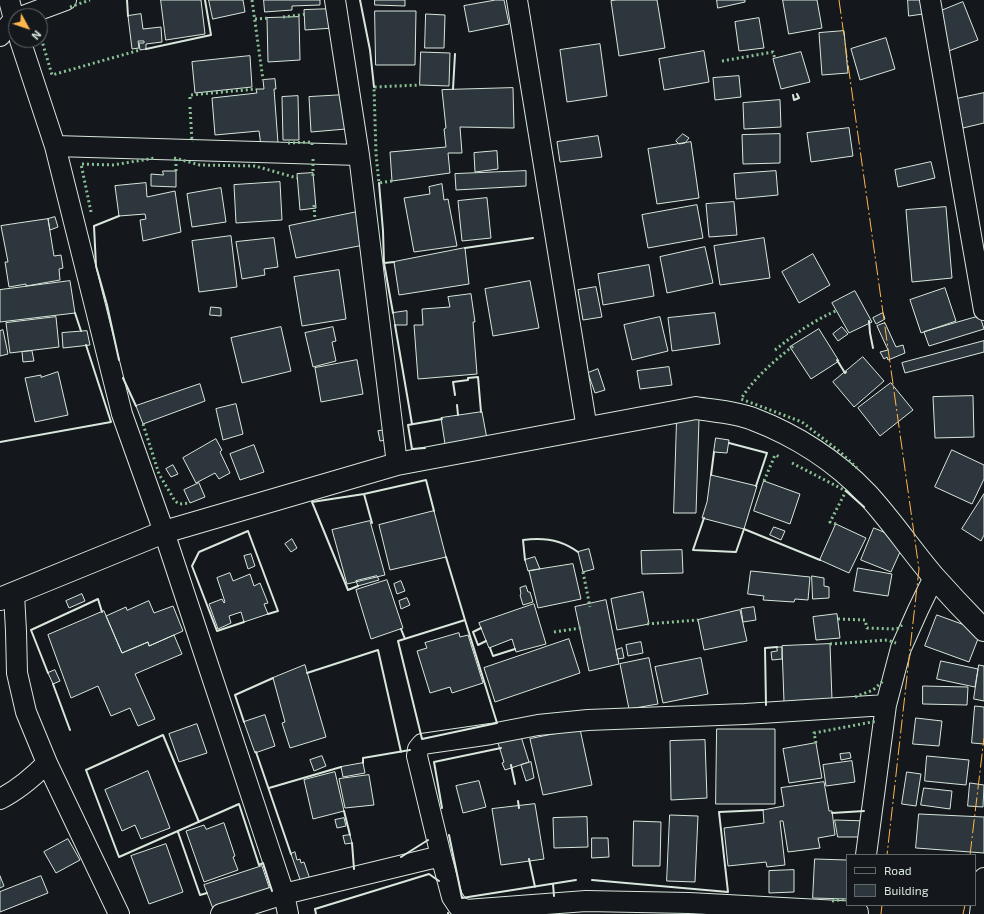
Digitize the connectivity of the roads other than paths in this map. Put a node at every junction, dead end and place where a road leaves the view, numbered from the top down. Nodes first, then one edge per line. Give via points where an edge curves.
1 (66, 0) edge
2 (335, 0) edge
3 (517, 0) edge
4 (930, 0) edge
5 (46, 8) edge
6 (8, 28) edge
7 (0, 36) edge
8 (23, 48) edge
9 (55, 146) junction
10 (358, 154) junction
11 (984, 310) edge
12 (587, 429) junction
13 (396, 464) junction
14 (164, 532) junction
15 (934, 577) junction
16 (7, 596) edge
17 (984, 630) edge
18 (886, 705) junction
19 (47, 763) junction
20 (0, 799) edge
21 (866, 854) edge
22 (441, 856) junction
23 (984, 878) edge
24 (284, 894) junction
25 (585, 908) edge
26 (858, 910) edge
27 (118, 914) edge
28 (221, 914) edge
29 (288, 914) edge
30 (980, 914) edge

1 - 5 street
2 - 10 street
3 - 12 street
4 - 11 street
6 - 7 street
8 - 9 street
9 - 10 street
9 - 14 street via 122,414
10 - 13 street
12 - 13 street
12 - 15 street via 696,408 752,418 822,455 846,474 867,494
13 - 14 street
14 - 16 street
14 - 24 street
15 - 17 street
15 - 18 street via 901,648
16 - 19 street via 16,631 17,673 26,712
18 - 21 street
18 - 22 street via 588,720 538,725 422,744 417,756
19 - 20 street via 12,793
19 - 27 street
22 - 24 street
22 - 25 street via 452,897 458,906 466,910
23 - 30 street
24 - 28 street
24 - 29 street
25 - 26 street via 689,903

